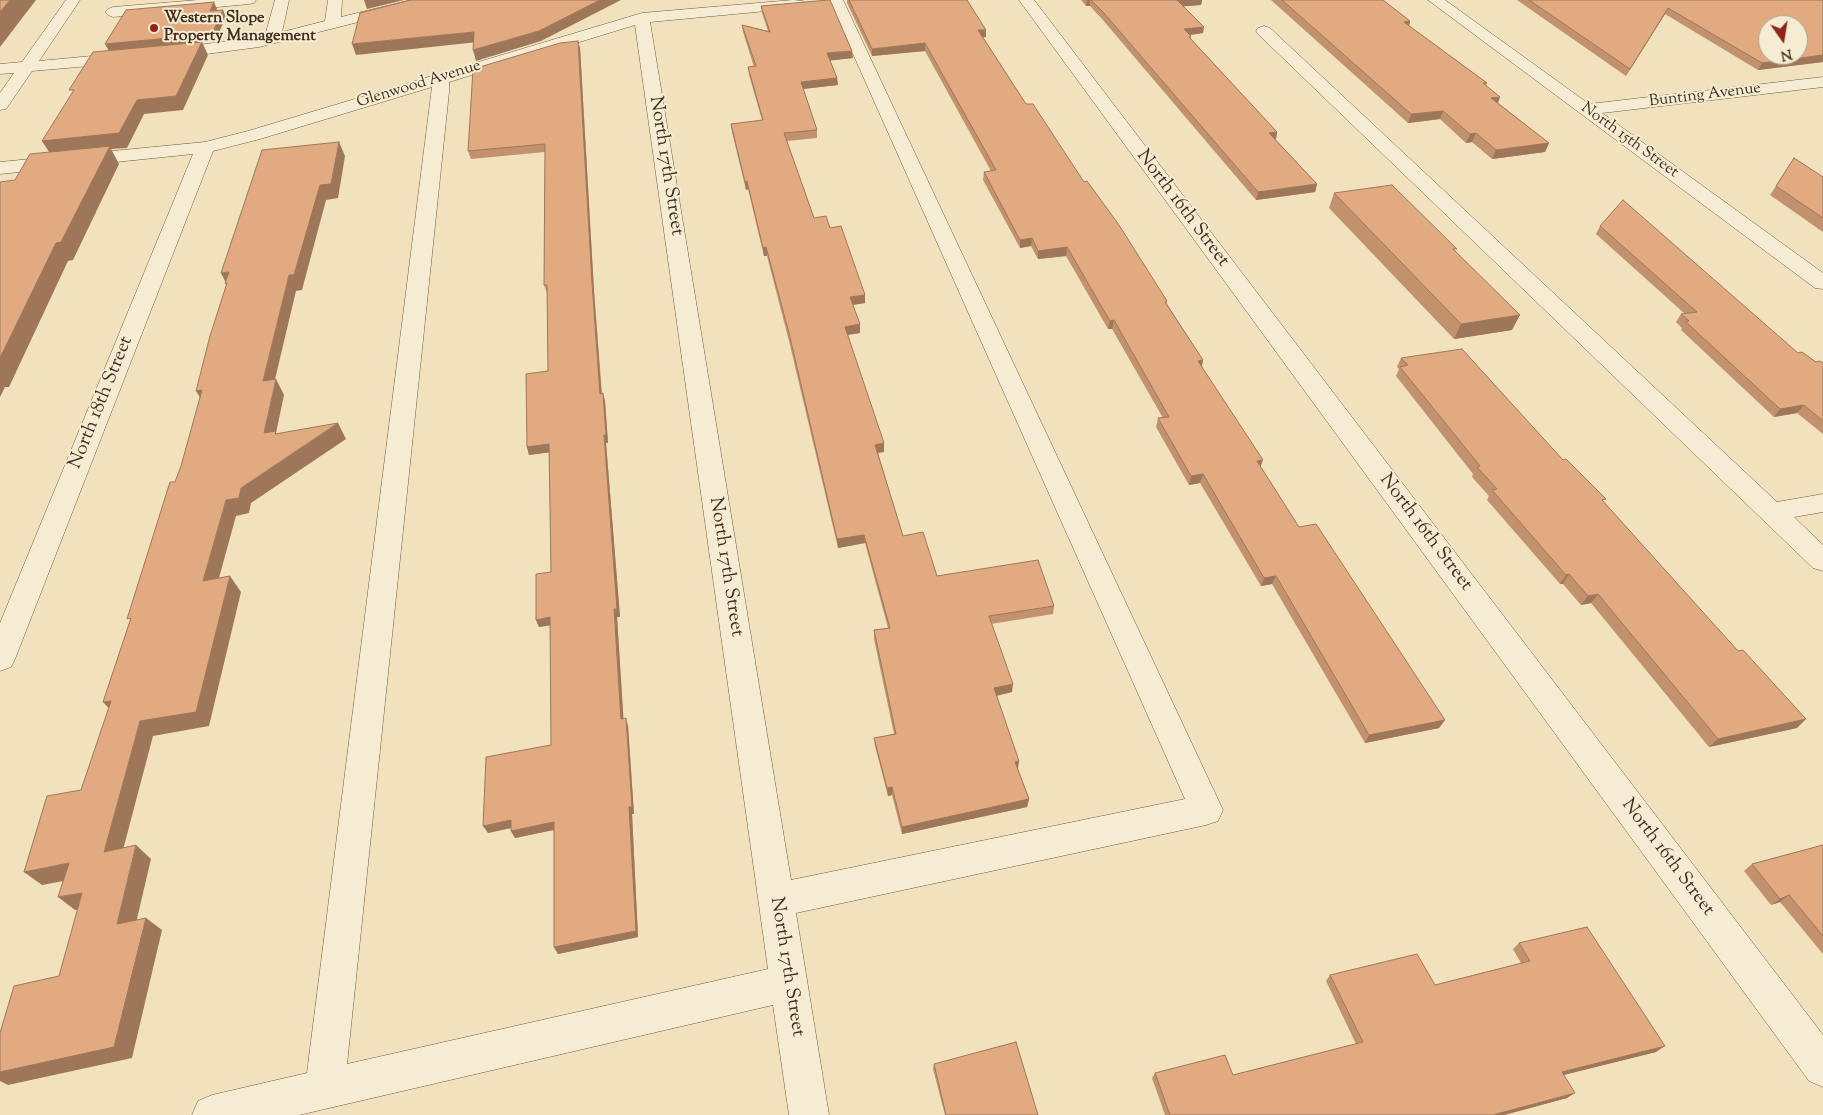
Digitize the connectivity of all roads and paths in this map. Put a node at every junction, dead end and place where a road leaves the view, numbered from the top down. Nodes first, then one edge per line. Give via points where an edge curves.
1 (73, 0) edge
2 (249, 0) edge
3 (282, 0) edge
4 (386, 0) edge
5 (429, 0) edge
6 (836, 0) edge
7 (841, 0) edge
8 (1026, 0) edge
9 (1435, 0) edge
10 (676, 8) edge
11 (113, 12) dead end
12 (333, 13) edge
13 (642, 18) junction
14 (1264, 31) dead end
15 (272, 39) junction
16 (158, 55) edge
17 (138, 56) edge
18 (26, 67) junction
19 (0, 69) edge
20 (440, 79) junction
21 (1823, 82) edge
22 (0, 105) edge
23 (1586, 110) junction
24 (205, 147) junction
25 (0, 168) edge
26 (1823, 283) edge
27 (1823, 503) edge
28 (1771, 512) junction
29 (1823, 561) edge
30 (0, 659) edge
31 (776, 900) junction
32 (789, 983) junction
33 (1823, 1066) edge
34 (325, 1090) junction
35 (212, 1115) edge
36 (809, 1115) edge

1 - 18 street
2 - 11 street
3 - 15 street
4 - 12 street
5 - 12 street
6 - 7 street, Glenwood Avenue
6 - 10 street, Glenwood Avenue
6 - 31 street via 1206,810
8 - 33 street, North 16th Street
9 - 23 street, North 15th Street
10 - 13 street, Glenwood Avenue
12 - 15 street
13 - 20 street, Glenwood Avenue
13 - 31 street, North 17th Street
14 - 28 street
15 - 16 street
17 - 18 street
18 - 19 street
18 - 22 street
20 - 24 street, Glenwood Avenue
20 - 34 street
21 - 23 street, Bunting Avenue
23 - 26 street, North 15th Street
24 - 25 street
24 - 30 street, North 18th Street
27 - 28 street
28 - 29 street
31 - 32 street, North 17th Street
32 - 34 street
32 - 36 street, North 17th Street
34 - 35 street

